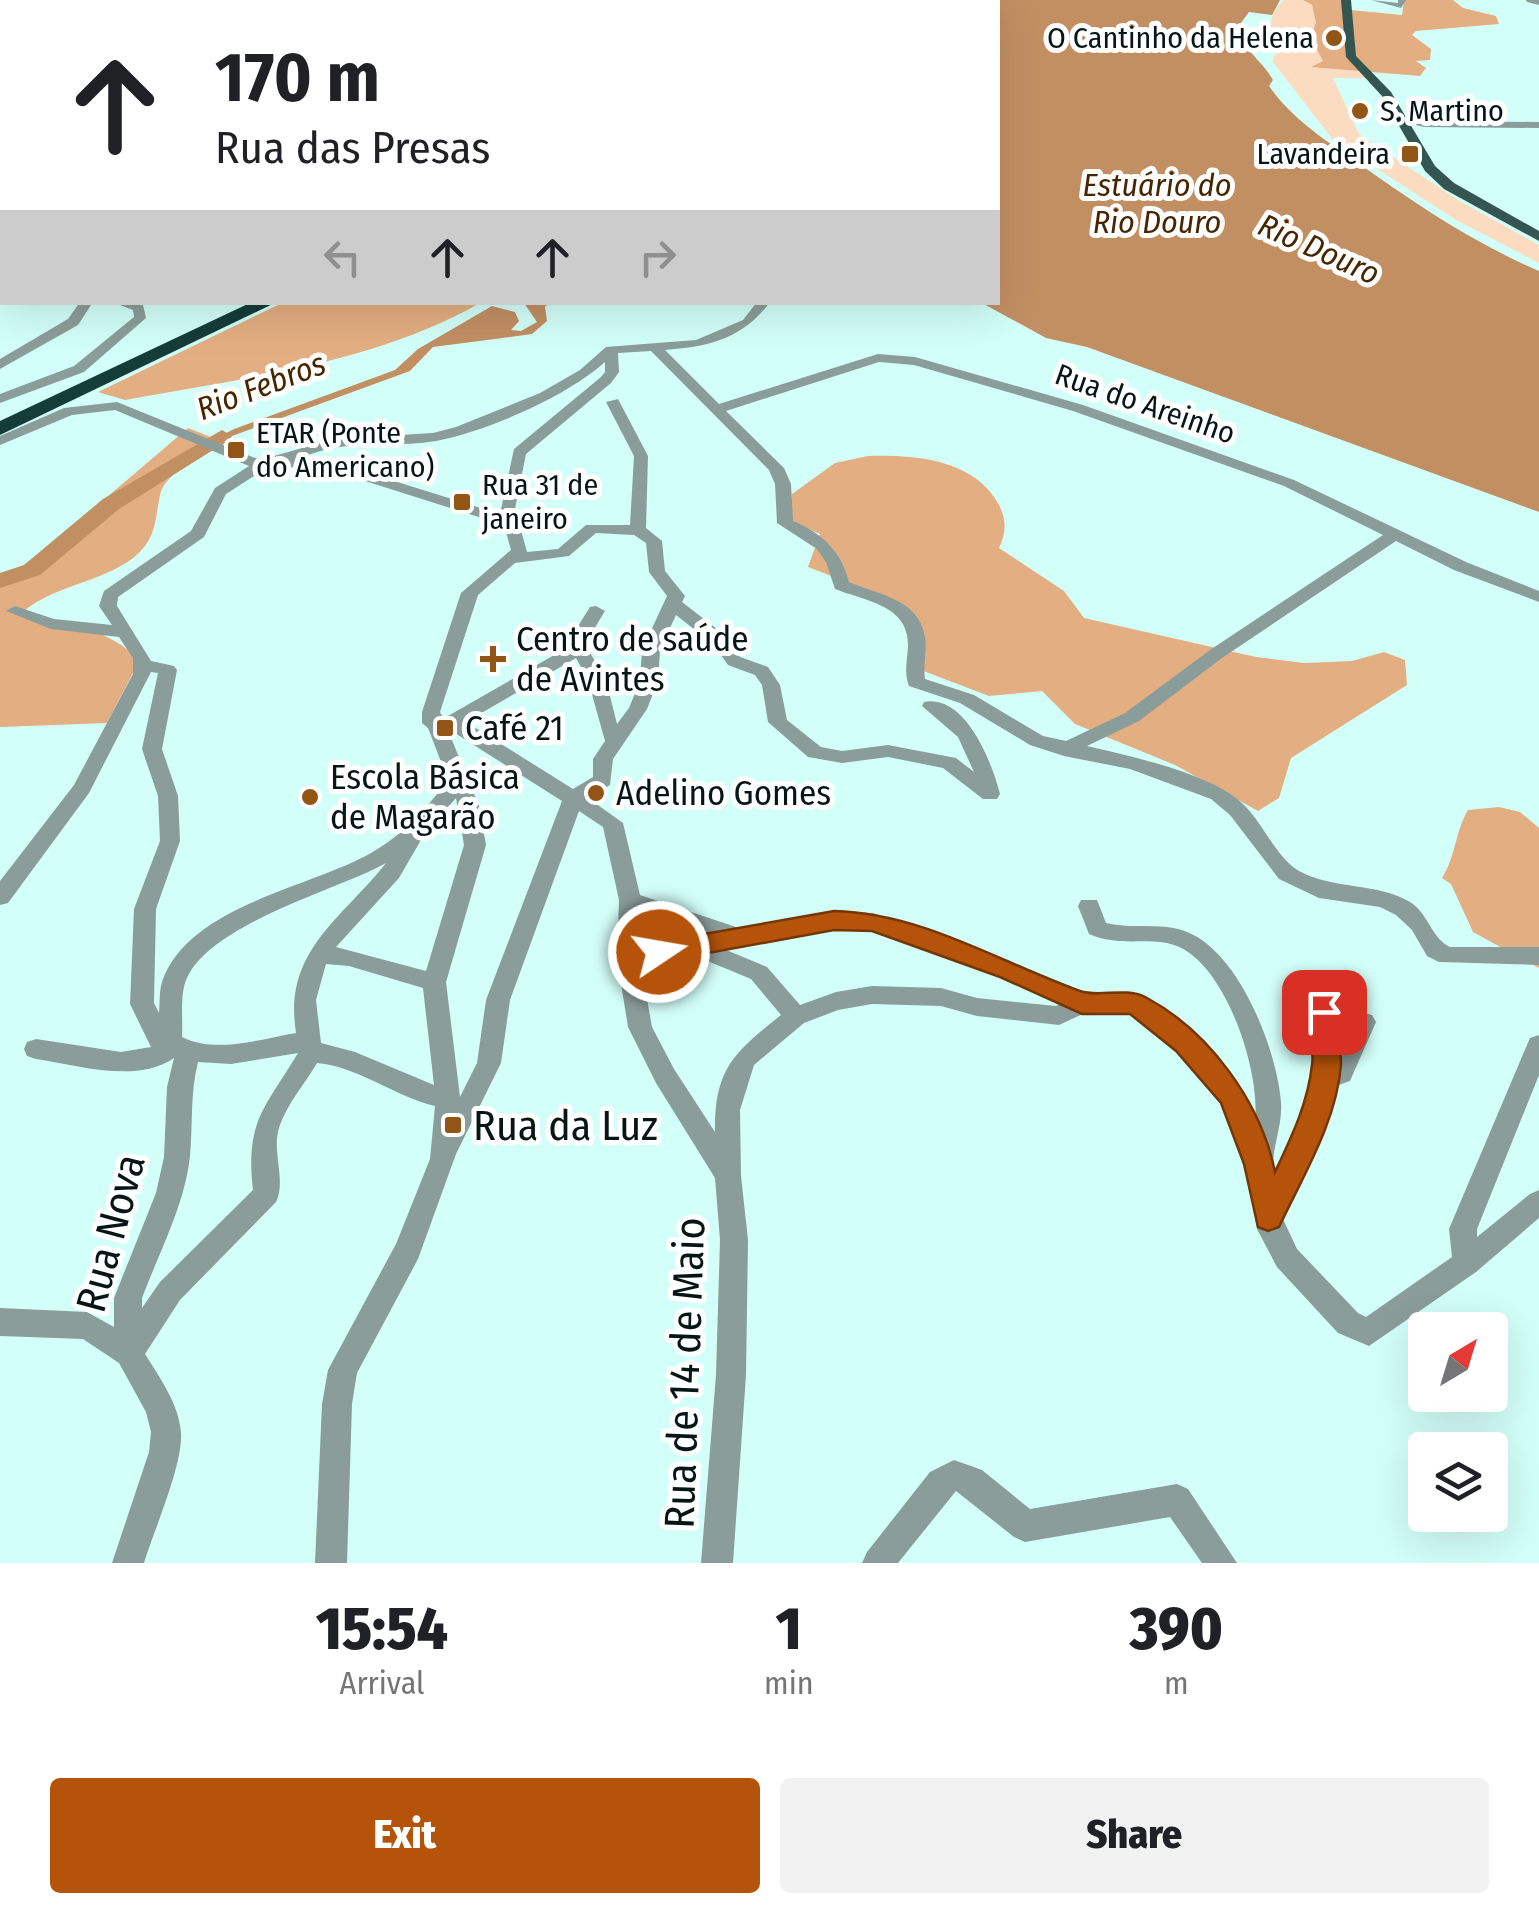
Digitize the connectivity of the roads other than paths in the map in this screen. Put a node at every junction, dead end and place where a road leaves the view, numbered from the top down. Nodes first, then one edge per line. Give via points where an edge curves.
1 (1346, 0) edge
2 (1375, 0) edge
3 (1402, 0) edge
4 (1530, 0) edge
5 (1539, 3) edge
6 (1539, 125) edge
7 (1404, 126) junction
8 (1425, 126) junction
9 (1539, 237) edge
10 (85, 305) edge
11 (129, 305) edge
12 (244, 305) edge
13 (261, 305) edge
14 (762, 305) edge
15 (656, 349) junction
16 (611, 350) junction
17 (0, 365) edge
18 (63, 395) junction
19 (0, 400) edge
20 (613, 402) dead end
21 (718, 409) junction
22 (0, 418) edge
23 (0, 429) edge
24 (0, 441) edge
25 (262, 464) junction
26 (511, 522) junction
27 (638, 530) junction
28 (1394, 534) junction
29 (514, 558) junction
30 (1539, 597) edge
31 (674, 605) junction
32 (14, 610) dead end
33 (596, 611) dead end
34 (125, 632) junction
35 (576, 645) junction
36 (142, 664) junction
37 (931, 706) dead end
38 (442, 722) junction
39 (613, 738) junction
40 (1064, 750) junction
41 (458, 780) junction
42 (574, 797) junction
43 (414, 833) junction
44 (0, 898) edge
45 (630, 900) junction
46 (1089, 906) dead end
47 (736, 936) junction
48 (691, 945) junction
49 (321, 955) junction
50 (1539, 956) edge
51 (628, 959) junction
52 (434, 982) junction
53 (1082, 1004) junction
54 (1332, 1004) dead end
55 (1117, 1009) dead end
56 (796, 1016) junction
57 (1364, 1022) dead end
58 (173, 1044) junction
59 (1539, 1044) edge
60 (310, 1046) junction
61 (36, 1049) dead end
62 (1321, 1081) junction
63 (448, 1098) junction
64 (442, 1159) junction
65 (1258, 1164) junction
66 (728, 1176) junction
67 (1539, 1202) edge
68 (1268, 1217) junction
69 (1466, 1263) junction
70 (0, 1322) edge
71 (129, 1353) junction
72 (128, 1563) edge
73 (330, 1563) edge
74 (717, 1563) edge
75 (878, 1563) edge
76 (1221, 1563) edge

1 - 7 main road via 1351,56
2 - 3 street via 1400,6
4 - 5 street
6 - 8 street
7 - 8 street
7 - 8 street
7 - 9 main road via 1438,178
10 - 17 street via 72,322
11 - 19 street via 140,308 140,318 90,361
12 - 18 highway
13 - 18 highway
14 - 15 street via 756,318 718,338
15 - 16 street
15 - 21 street
16 - 25 street via 545,396 461,430 334,443
16 - 26 street via 606,380 519,452 507,509
18 - 22 highway
18 - 23 highway
20 - 27 street via 641,456
21 - 28 street, Rua do Areinho via 896,357 1132,426 1289,483
21 - 40 street via 776,468 785,522 816,535 830,551 841,585 888,600 911,622 916,682 967,698 1036,742
24 - 25 street via 69,411 108,405
25 - 26 street via 325,464
25 - 34 street via 220,491 198,534 110,595 108,606
26 - 29 street via 520,546
27 - 29 street via 592,528 563,554
27 - 31 street via 658,548 657,572 676,596
28 - 30 street, Rua do Areinho
28 - 40 street via 1132,717
29 - 38 street via 470,593 431,712
31 - 37 street via 720,640 734,661 762,672 778,722 815,752 842,758 888,751 950,763 990,794 973,740
31 - 39 street via 651,650 650,681 638,708
32 - 34 street via 51,624
33 - 35 street
34 - 36 street
35 - 38 street
35 - 39 street via 600,678
36 - 44 street via 132,697 82,788
36 - 58 street via 168,670 152,750 168,796 170,841 145,909 142,1004
38 - 41 street
38 - 42 street, Rua de 14 de Maio
39 - 42 street via 603,758 603,780
40 - 50 street via 1134,764 1218,794 1286,874 1327,892 1404,909 1447,956
41 - 43 street
41 - 52 street via 475,845
42 - 45 street, Rua de 14 de Maio via 613,824
42 - 64 street via 498,1000 489,1062
43 - 49 street
43 - 58 street, Rua Nova via 371,862 296,890 206,941 172,984
45 - 47 street
45 - 51 street, Rua de 14 de Maio
46 - 65 street via 1098,928 1112,936 1180,938 1221,974 1245,1020 1269,1100
47 - 48 street
47 - 53 street via 834,920 873,921
48 - 51 street
48 - 56 street via 760,974
49 - 52 street
49 - 60 street via 306,982
51 - 66 street, Rua de 14 de Maio via 632,999 651,1052
52 - 63 street
53 - 55 street
53 - 56 street via 1060,1016 941,997 872,995
53 - 65 street via 1138,1005 1159,1018 1233,1097
54 - 62 street via 1317,1034 1328,1061
56 - 66 street via 745,1058 734,1081
57 - 62 street via 1340,1074
58 - 60 street via 231,1054
58 - 61 street via 164,1054 122,1062
58 - 71 street, Rua Nova via 177,1157 128,1298
59 - 69 street via 1463,1229
60 - 63 street via 352,1058 415,1092
60 - 71 street via 265,1122 260,1144 267,1194 170,1291
62 - 68 street via 1312,1126
63 - 64 street
64 - 73 street via 408,1250 343,1370
65 - 68 street
66 - 74 street, Rua de 14 de Maio via 734,1240 731,1376
67 - 69 street
68 - 69 street via 1287,1258 1348,1323 1369,1332
70 - 71 street via 87,1326
71 - 72 street, Rua Nova via 160,1407 166,1432
75 - 76 street via 941,1483 954,1476 971,1480 1025,1526 1176,1500

